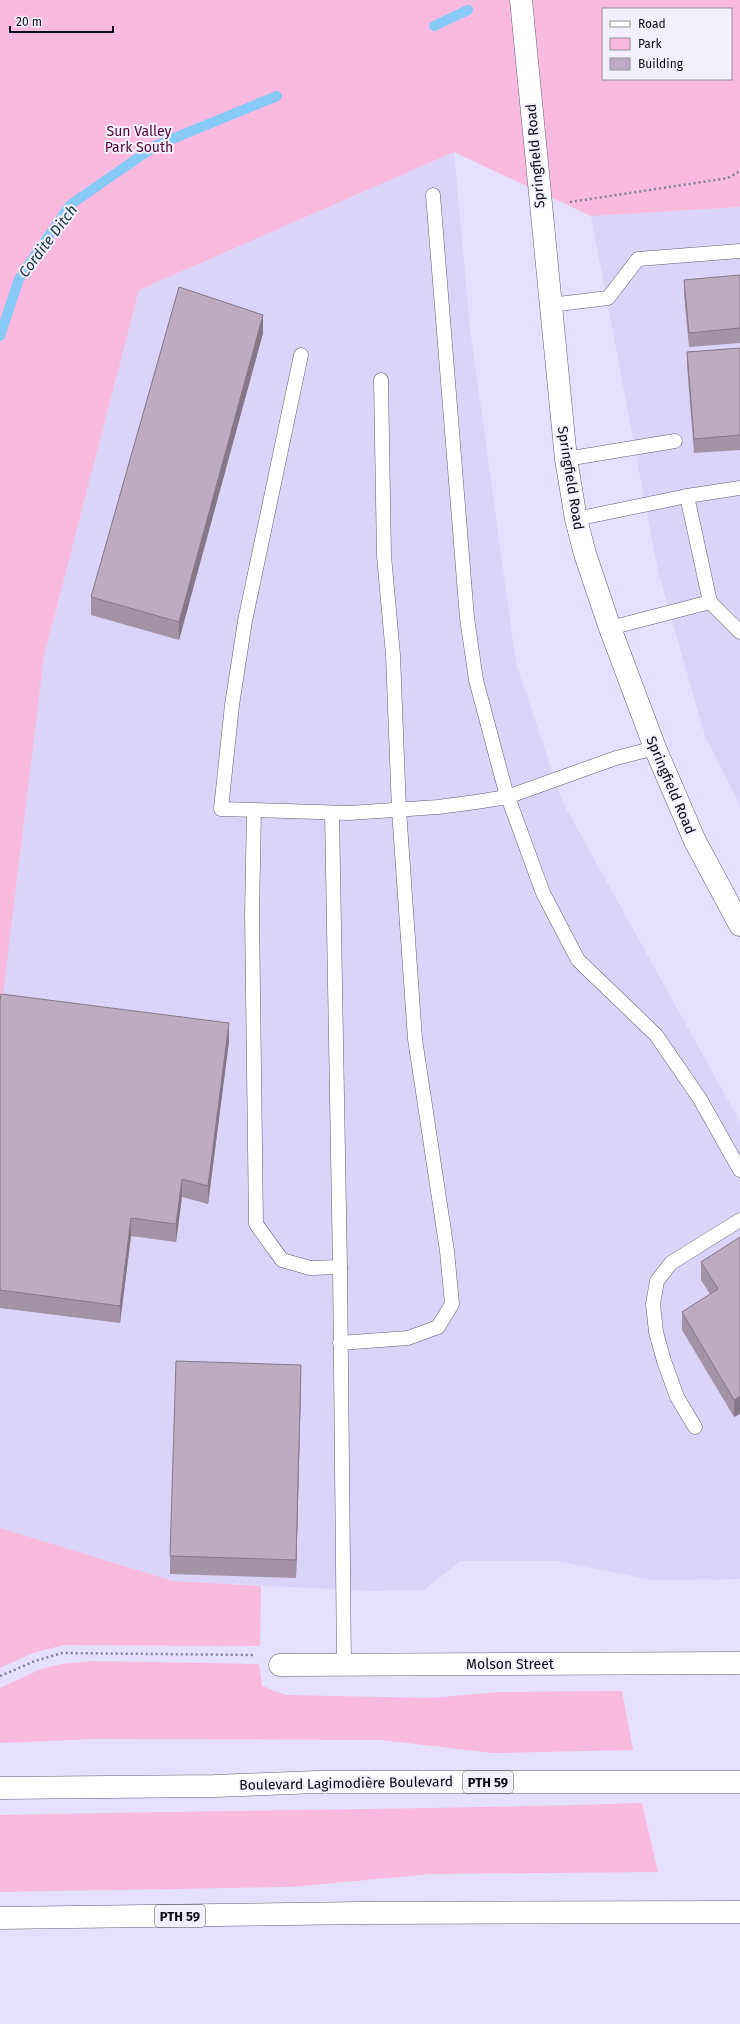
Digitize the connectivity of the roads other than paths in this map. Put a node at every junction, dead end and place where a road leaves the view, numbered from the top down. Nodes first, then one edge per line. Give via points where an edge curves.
1 (521, 0) edge
2 (433, 195) dead end
3 (740, 251) edge
4 (550, 305) junction
5 (301, 355) dead end
6 (381, 380) dead end
7 (675, 442) dead end
8 (566, 459) junction
9 (740, 488) edge
10 (687, 496) junction
11 (576, 519) junction
12 (710, 602) junction
13 (610, 628) junction
14 (740, 632) edge
15 (655, 748) junction
16 (507, 797) junction
17 (399, 810) junction
18 (254, 811) junction
19 (332, 813) junction
20 (740, 925) edge
21 (740, 1170) edge
22 (740, 1220) edge
23 (340, 1267) junction
24 (340, 1343) junction
25 (695, 1427) dead end
26 (740, 1663) edge
27 (344, 1664) junction
28 (280, 1665) road end
29 (740, 1782) edge
30 (0, 1788) edge
31 (740, 1912) edge
32 (0, 1918) edge

1 - 4 main road, Springfield Road
2 - 16 lane via 467,618 476,680
3 - 4 lane via 638,259 608,298
4 - 8 main road, Springfield Road
5 - 18 lane via 245,621 232,705 221,809
6 - 17 lane via 384,556 392,655
7 - 8 lane
8 - 11 main road, Springfield Road
9 - 10 lane
10 - 11 lane
10 - 12 lane
11 - 13 main road, Springfield Road via 596,592
12 - 13 lane
12 - 14 lane
13 - 15 main road, Springfield Road
15 - 16 lane via 616,758
15 - 20 main road, Springfield Road via 694,840
16 - 17 lane
16 - 21 lane via 543,893 578,960 656,1034 700,1099
17 - 19 lane
17 - 24 lane via 415,1039 447,1251 452,1304 438,1327 408,1338
18 - 19 lane
18 - 23 lane via 252,914 256,1224 282,1260 310,1268
19 - 23 lane
22 - 25 lane via 671,1263 657,1281 653,1304 658,1339 677,1397
23 - 24 lane
24 - 27 lane
26 - 27 main road, Molson Street
27 - 28 main road, Molson Street
29 - 30 main road, Boulevard Lagimodière Boulevard / PTH 59 via 316,1782 215,1786
31 - 32 main road, PTH 59 via 361,1913

